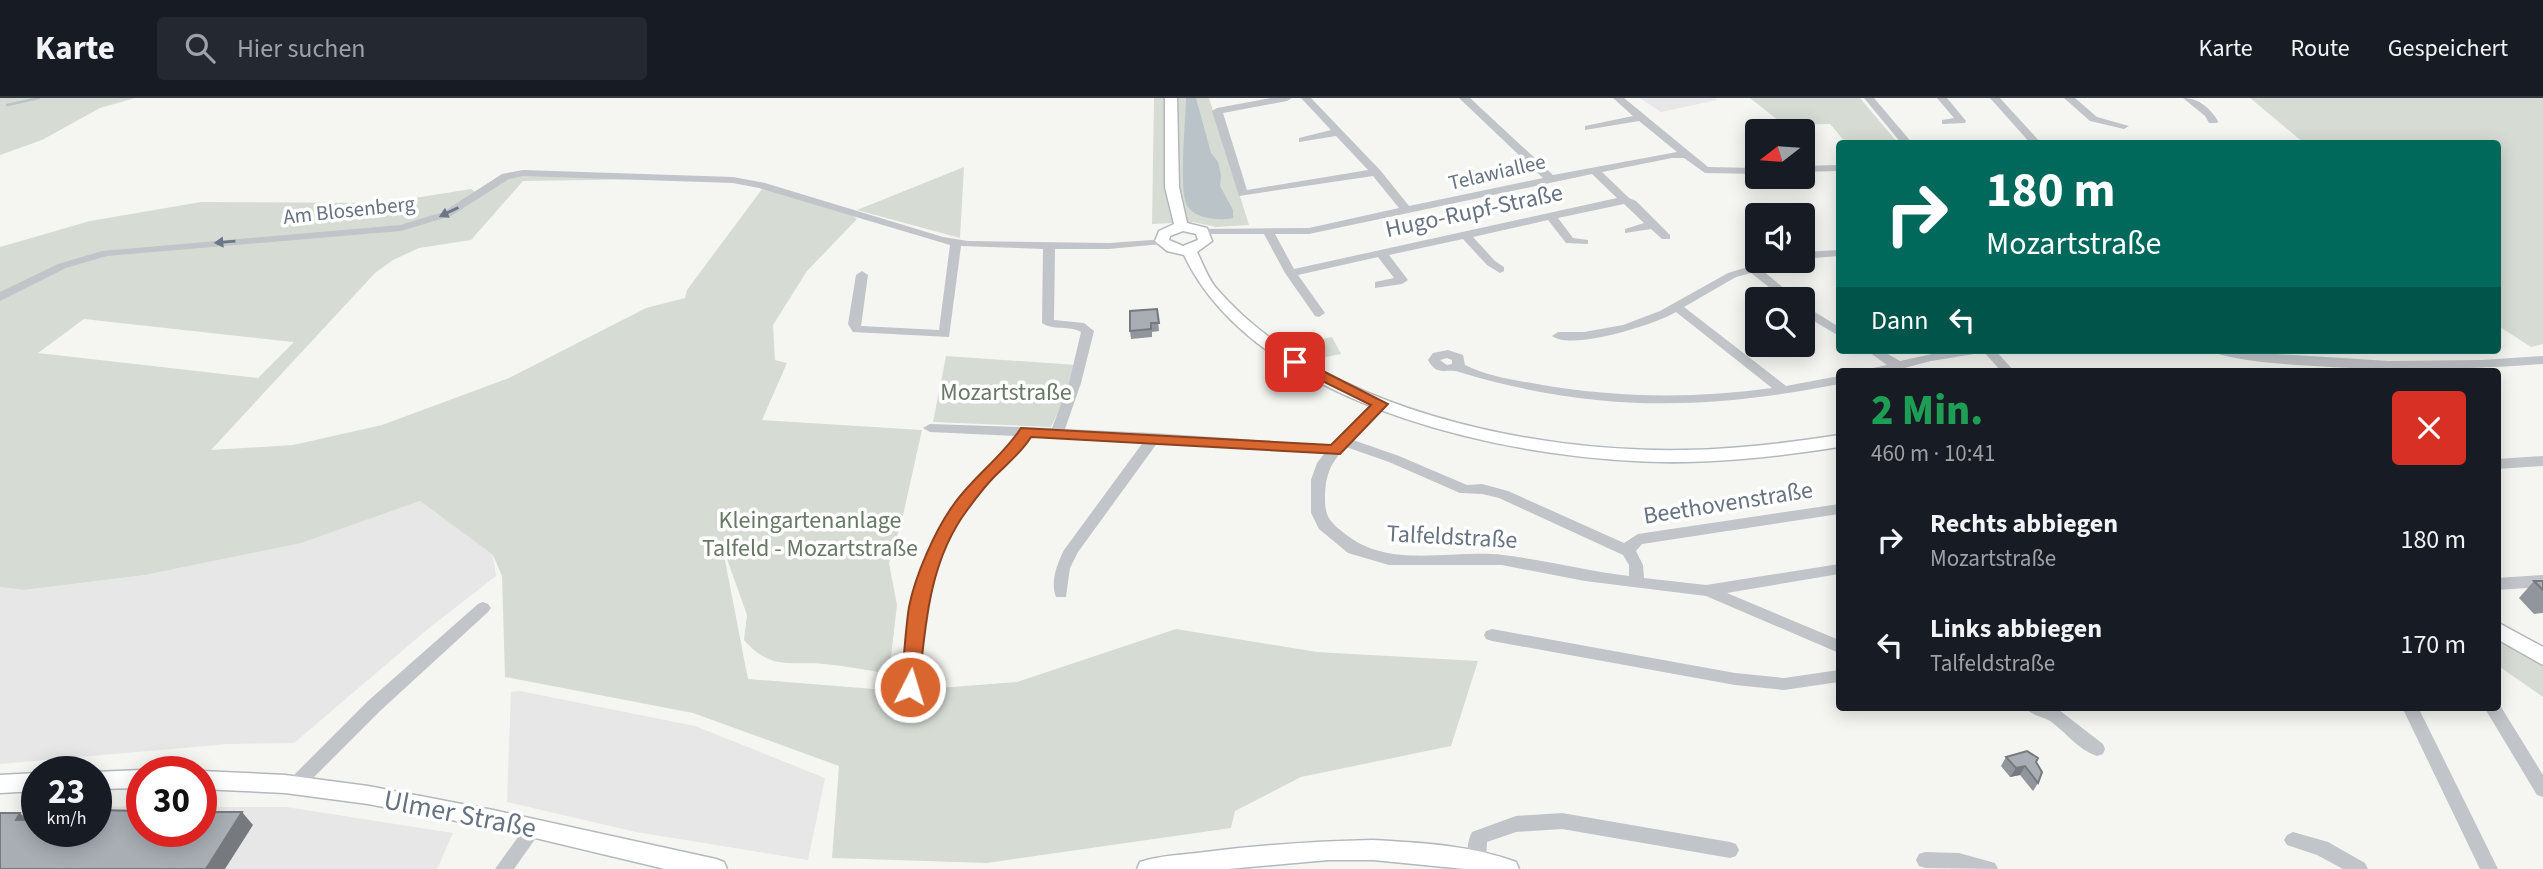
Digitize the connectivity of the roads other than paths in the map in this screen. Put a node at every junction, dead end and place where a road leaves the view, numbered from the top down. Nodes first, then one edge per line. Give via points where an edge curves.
1 (1171, 98) edge
2 (1287, 98) edge
3 (1306, 98) edge
4 (1464, 98) edge
5 (1618, 98) edge
6 (1868, 98) edge
7 (1942, 98) edge
8 (1995, 98) edge
9 (2069, 98) edge
10 (2188, 98) edge
11 (1643, 117) junction
12 (2213, 121) dead end
13 (1946, 122) dead end
14 (2124, 127) dead end
15 (1589, 128) dead end
16 (1338, 132) junction
17 (1303, 139) dead end
18 (1905, 140) edge
19 (2033, 140) edge
20 (1685, 155) junction
21 (1836, 168) edge
22 (1815, 169) edge
23 (1594, 170) junction
24 (1745, 171) edge
25 (1376, 172) junction
26 (1551, 179) junction
27 (1625, 200) junction
28 (1407, 211) junction
29 (1550, 216) junction
30 (1651, 223) junction
31 (1181, 226) junction
32 (1269, 231) junction
33 (1629, 231) dead end
34 (1465, 234) junction
35 (1203, 236) junction
36 (1666, 237) dead end
37 (1162, 241) junction
38 (956, 242) junction
39 (1584, 242) dead end
40 (1049, 246) junction
41 (1189, 250) junction
42 (1381, 253) junction
43 (1836, 253) edge
44 (1815, 255) edge
45 (1500, 269) dead end
46 (1745, 271) edge
47 (1291, 273) junction
48 (1758, 273) edge
49 (862, 275) dead end
50 (1379, 285) dead end
51 (1776, 287) edge
52 (0, 297) edge
53 (1675, 306) junction
54 (1319, 313) dead end
55 (1815, 316) edge
56 (1836, 329) edge
57 (1558, 336) dead end
58 (1878, 354) edge
59 (1955, 354) edge
60 (1992, 354) edge
61 (2241, 354) edge
62 (2543, 360) edge
63 (1897, 366) junction
64 (1458, 367) dead end
65 (1889, 368) edge
66 (2005, 368) edge
67 (1836, 380) edge
68 (1782, 389) junction
69 (1380, 404) junction
70 (930, 428) dead end
71 (1026, 431) junction
72 (1057, 432) junction
73 (1154, 438) junction
74 (1339, 445) junction
75 (1836, 445) edge
76 (2543, 461) edge
77 (2501, 464) edge
78 (1836, 509) edge
79 (1629, 551) junction
80 (1836, 570) edge
81 (1637, 582) junction
82 (2543, 582) edge
83 (2501, 583) edge
84 (1707, 591) junction
85 (1061, 593) dead end
86 (483, 608) dead end
87 (2501, 631) edge
88 (1492, 635) dead end
89 (1836, 645) edge
90 (2543, 657) edge
91 (1836, 676) edge
92 (910, 687) dead end
93 (2052, 711) edge
94 (2412, 711) edge
95 (2494, 711) edge
96 (2097, 749) dead end
97 (217, 781) edge
98 (21, 783) edge
99 (0, 784) edge
100 (295, 785) junction
101 (2543, 790) edge
102 (534, 828) junction
103 (2293, 840) dead end
104 (1730, 850) dead end
105 (1477, 860) junction
106 (1925, 860) dead end
107 (504, 869) edge
108 (716, 869) edge
109 (1148, 869) edge
110 (1508, 869) edge
111 (1989, 869) edge
112 (2359, 869) edge
113 (2489, 869) edge

1 - 31 main road via 1172,187
2 - 25 street via 1217,111 1243,194
3 - 16 street
4 - 26 street
5 - 11 street
6 - 18 street
7 - 13 street via 1961,121
8 - 19 street
9 - 14 street via 2094,119
10 - 12 street
11 - 15 street
11 - 20 street
16 - 17 street
16 - 25 street
20 - 23 street, Telawiallee
20 - 24 street via 1711,172
21 - 22 street
23 - 26 street, Telawiallee
23 - 27 street, Hugo-Rupf-Straße
25 - 28 street
26 - 28 street, Telawiallee
27 - 29 street, Hugo-Rupf-Straße
27 - 30 street
28 - 32 street, Telawiallee via 1309,231
29 - 34 street, Hugo-Rupf-Straße
29 - 39 street via 1570,241
30 - 33 street
30 - 36 street
31 - 35 main road
31 - 37 main road via 1167,231
32 - 35 street, Telawiallee
32 - 47 street
34 - 42 street, Hugo-Rupf-Straße
34 - 45 street
35 - 41 main road via 1198,247
37 - 40 street, Am Blosenberg
37 - 41 main road via 1174,249
38 - 40 street, Am Blosenberg
38 - 49 street via 945,334 857,329
38 -> 52 street, Am Blosenberg via 733,180 523,173 506,176 447,214 401,228 106,253 62,266
40 - 72 street via 1047,320 1052,325 1088,331
41 - 69 main road via 1211,290 1256,335 1314,372
42 - 47 street, Hugo-Rupf-Straße
42 - 50 street via 1402,280
43 - 44 street
46 - 53 street
47 - 54 street
48 - 51 street
53 - 57 street via 1626,328
53 - 68 street
55 - 56 street
58 - 63 street
59 - 63 street
60 - 66 street
61 - 62 street via 2361,364
63 - 65 street
64 - 68 street via 1543,390 1630,400 1736,396
67 - 68 street
69 - 74 street, Talfeldstraße
69 - 75 main road via 1522,441 1620,456 1709,456
70 - 71 street
71 - 72 street
71 - 92 street via 959,509 938,548 918,604
72 - 73 street
73 - 74 street
73 - 85 street via 1071,550 1063,568
74 - 79 street, Talfeldstraße via 1394,459 1465,490 1503,494
74 - 81 street, Talfeldstraße via 1324,463 1318,480 1318,513 1324,525 1353,549 1390,560 1502,559
76 - 77 street
78 - 79 street, Beethovenstraße via 1638,539
79 - 81 street
80 - 84 street
81 - 84 street, Talfeldstraße
82 - 83 street
84 - 89 street, Talfeldstraße
86 - 100 street
87 - 90 main road
88 - 91 street via 1735,679 1784,684
93 - 96 street via 2082,741
94 - 113 street
95 - 101 street
97 - 100 main road, Ulmer Straße
98 - 99 main road
100 - 102 main road, Ulmer Straße
102 - 107 street
102 - 108 main road, Ulmer Straße
103 - 112 street via 2322,848
104 - 105 street via 1562,821 1516,824 1478,837
105 - 109 main road via 1395,849 1306,851
105 - 110 main road
106 - 111 street via 1959,861

